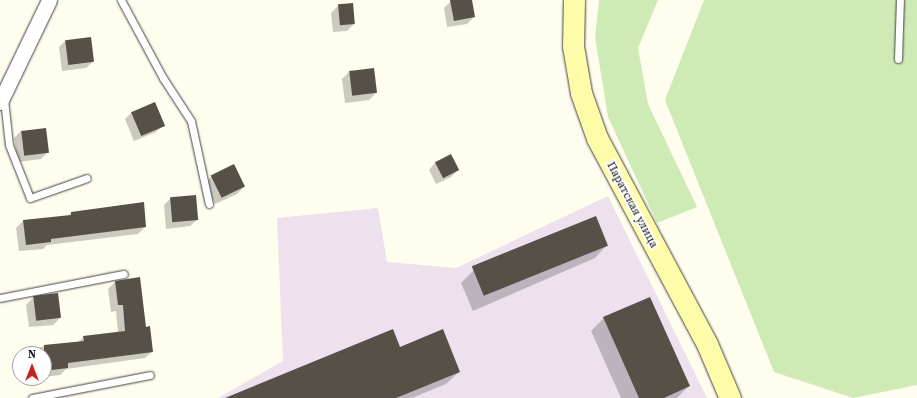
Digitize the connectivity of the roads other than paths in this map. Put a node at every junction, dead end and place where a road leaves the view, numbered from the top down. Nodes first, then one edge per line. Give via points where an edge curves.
1 (49, 0) edge
2 (121, 0) edge
3 (574, 0) edge
4 (900, 0) edge
5 (898, 59) dead end
6 (2, 100) edge
7 (87, 178) dead end
8 (209, 204) dead end
9 (124, 274) dead end
10 (0, 298) edge
11 (150, 375) dead end
12 (32, 398) edge
13 (730, 398) edge

1 - 6 street
2 - 8 lane via 163,78 191,120
3 - 13 main road, Паратская улица via 573,46 581,93 597,138 707,344
4 - 5 lane
6 - 7 lane via 9,145 30,198
9 - 10 lane
11 - 12 lane

